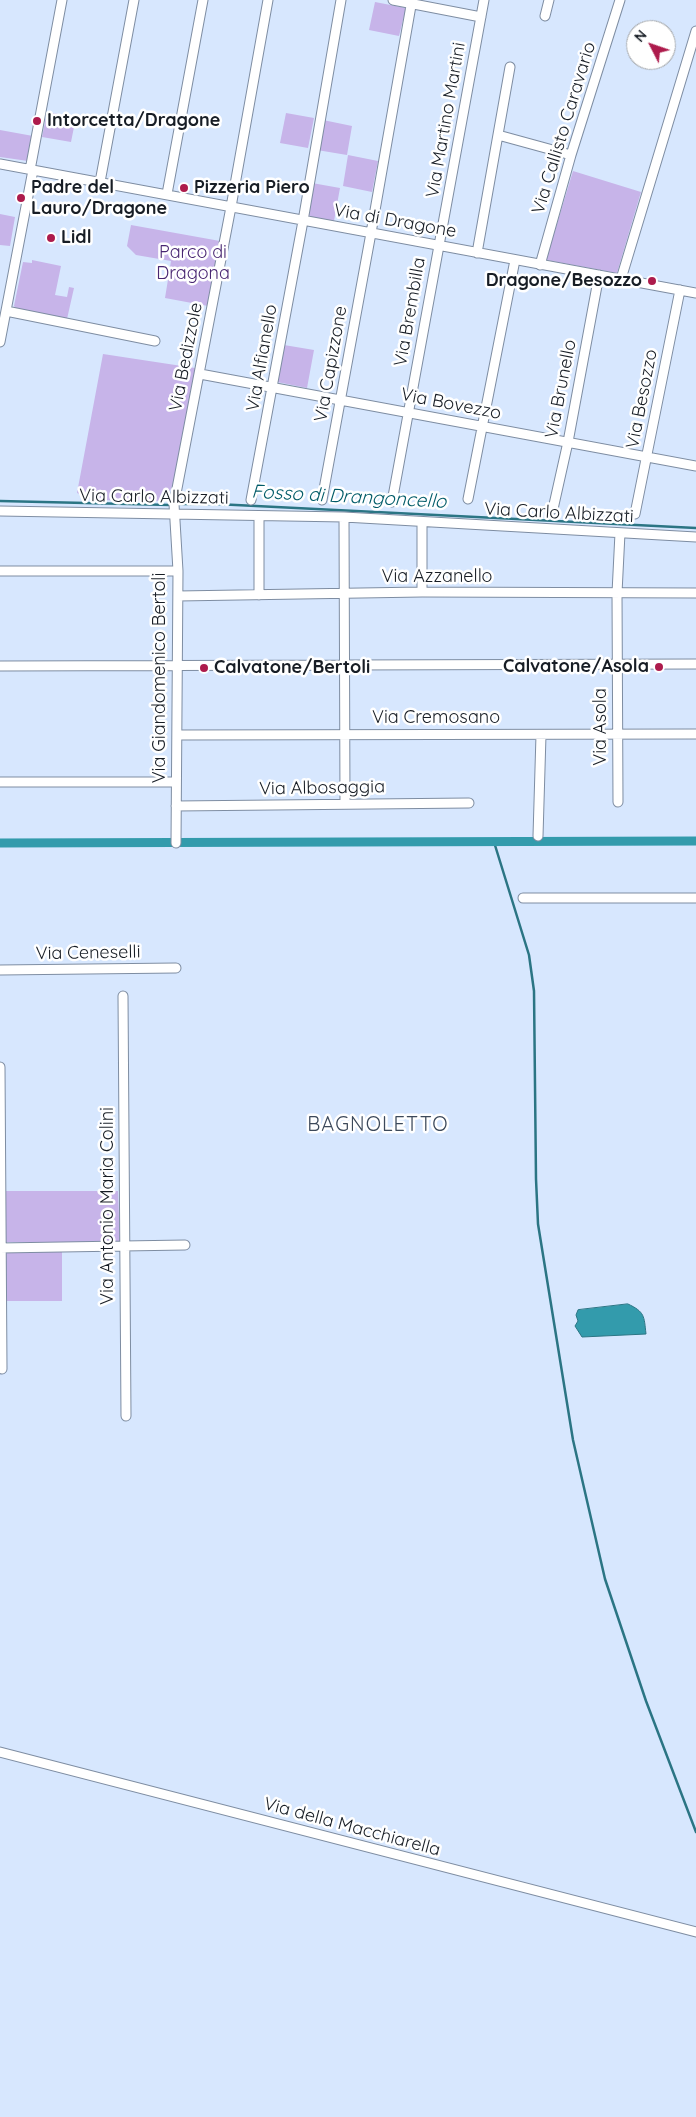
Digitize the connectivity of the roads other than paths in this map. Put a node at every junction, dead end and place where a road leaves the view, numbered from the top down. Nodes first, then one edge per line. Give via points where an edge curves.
1 (62, 0) edge
2 (134, 0) edge
3 (203, 0) edge
4 (268, 0) edge
5 (340, 0) edge
6 (393, 0) edge
7 (484, 0) edge
8 (549, 0) edge
9 (620, 0) edge
10 (412, 1) edge
11 (545, 16) dead end
12 (481, 17) junction
13 (696, 31) edge
14 (510, 67) dead end
15 (498, 135) junction
16 (571, 155) junction
17 (0, 164) edge
18 (32, 170) junction
19 (100, 182) junction
20 (167, 194) junction
21 (231, 207) junction
22 (303, 221) junction
23 (371, 233) junction
24 (439, 245) junction
25 (477, 253) junction
26 (515, 260) junction
27 (540, 265) junction
28 (600, 275) junction
29 (620, 279) junction
30 (680, 290) junction
31 (696, 293) edge
32 (6, 311) junction
33 (155, 341) dead end
34 (0, 342) edge
35 (200, 374) junction
36 (273, 386) junction
37 (341, 399) junction
38 (408, 412) junction
39 (483, 426) junction
40 (568, 442) junction
41 (648, 458) junction
42 (696, 466) edge
43 (468, 499) dead end
44 (251, 500) dead end
45 (322, 500) dead end
46 (392, 502) dead end
47 (553, 509) dead end
48 (0, 511) edge
49 (175, 513) junction
50 (635, 514) dead end
51 (259, 516) junction
52 (344, 517) junction
53 (422, 522) junction
54 (620, 533) junction
55 (696, 538) edge
56 (178, 570) junction
57 (0, 571) edge
58 (422, 592) junction
59 (617, 593) junction
60 (696, 593) edge
61 (344, 594) junction
62 (259, 595) junction
63 (178, 596) junction
64 (344, 663) junction
65 (176, 664) junction
66 (617, 664) junction
67 (696, 664) edge
68 (0, 666) edge
69 (344, 734) junction
70 (617, 734) junction
71 (696, 734) edge
72 (177, 735) junction
73 (541, 735) junction
74 (0, 782) edge
75 (176, 782) junction
76 (618, 802) dead end
77 (469, 803) dead end
78 (345, 804) junction
79 (176, 806) junction
80 (538, 836) dead end
81 (176, 843) dead end
82 (522, 898) dead end
83 (696, 898) edge
84 (176, 968) dead end
85 (0, 970) edge
86 (123, 996) dead end
87 (0, 1067) edge
88 (185, 1245) dead end
89 (124, 1246) junction
90 (1, 1248) edge
91 (2, 1369) dead end
92 (126, 1416) dead end
93 (0, 1752) edge
94 (696, 1932) edge

1 - 18 street
2 - 19 street
3 - 20 street
4 - 21 street, Via Bedizzole
5 - 22 street, Via Alfianello
6 - 10 street
7 - 12 street, Via Martino Martini
8 - 11 street
9 - 16 street, Via Callisto Caravario
10 - 12 street
10 - 23 street, Via Capizzone
12 - 24 street, Via Martino Martini
13 - 29 street
14 - 15 street
15 - 16 street
15 - 25 street
16 - 27 street, Via Callisto Caravario
17 - 18 street, Via di Dragone
18 - 19 street, Via di Dragone
18 - 32 street
19 - 20 street, Via di Dragone
20 - 21 street, Via di Dragone
21 - 22 street, Via di Dragone
21 - 35 street, Via Bedizzole
22 - 23 street, Via di Dragone
22 - 36 street, Via Alfianello
23 - 24 street, Via di Dragone
23 - 37 street, Via Capizzone
24 - 25 street, Via di Dragone
24 - 38 street, Via Brembilla
25 - 26 street, Via di Dragone
26 - 27 street, Via di Dragone
26 - 39 street
27 - 28 street, Via di Dragone
28 - 29 street, Via di Dragone
28 - 40 street, Via Brunello
29 - 30 street, Via di Dragone
30 - 31 street, Via di Dragone
30 - 41 street, Via Besozzo
32 - 33 street
32 - 34 street
35 - 36 street, Via Bovezzo
35 - 49 street, Via Bedizzole via 175,495
36 - 37 street, Via Bovezzo
36 - 44 street, Via Alfianello
37 - 38 street, Via Bovezzo
37 - 45 street, Via Capizzone
38 - 39 street, Via Bovezzo
38 - 46 street, Via Brembilla
39 - 40 street, Via Bovezzo
39 - 43 street
40 - 41 street, Via Bovezzo
40 - 47 street, Via Brunello
41 - 42 street, Via Bovezzo
41 - 50 street, Via Besozzo
48 - 49 street, Via Carlo Albizzati
49 - 51 street, Via Carlo Albizzati
49 - 56 street, Via Giandomenico Bertoli
51 - 52 street, Via Carlo Albizzati
51 - 62 street
52 - 53 street, Via Carlo Albizzati
52 - 61 street
53 - 54 street, Via Carlo Albizzati
53 - 58 street
54 - 55 street, Via Carlo Albizzati
54 - 59 street, Via Asola
56 - 57 street
56 - 63 street, Via Giandomenico Bertoli
58 - 59 street, Via Azzanello
58 - 61 street, Via Azzanello
59 - 60 street, Via Azzanello
59 - 66 street, Via Asola
61 - 62 street, Via Azzanello
61 - 64 street
62 - 63 street, Via Azzanello
63 - 65 street, Via Giandomenico Bertoli
64 - 65 street
64 - 66 street
64 - 69 street
65 - 68 street
65 - 72 street, Via Giandomenico Bertoli
66 - 67 street
66 - 70 street, Via Asola
69 - 72 street, Via Cremosano
69 - 73 street, Via Cremosano
69 - 78 street
70 - 71 street, Via Cremosano
70 - 73 street, Via Cremosano
70 - 76 street, Via Asola
72 - 75 street, Via Giandomenico Bertoli
73 - 80 street
74 - 75 street
75 - 79 street, Via Giandomenico Bertoli
77 - 78 street, Via Albosaggia
78 - 79 street, Via Albosaggia
79 - 81 street, Via Giandomenico Bertoli
82 - 83 street
84 - 85 street, Via Ceneselli
86 - 89 street, Via Antonio Maria Colini
87 - 90 street
88 - 89 street
89 - 90 street
89 - 92 street, Via Antonio Maria Colini
90 - 91 street
93 - 94 street, Via della Macchiarella

